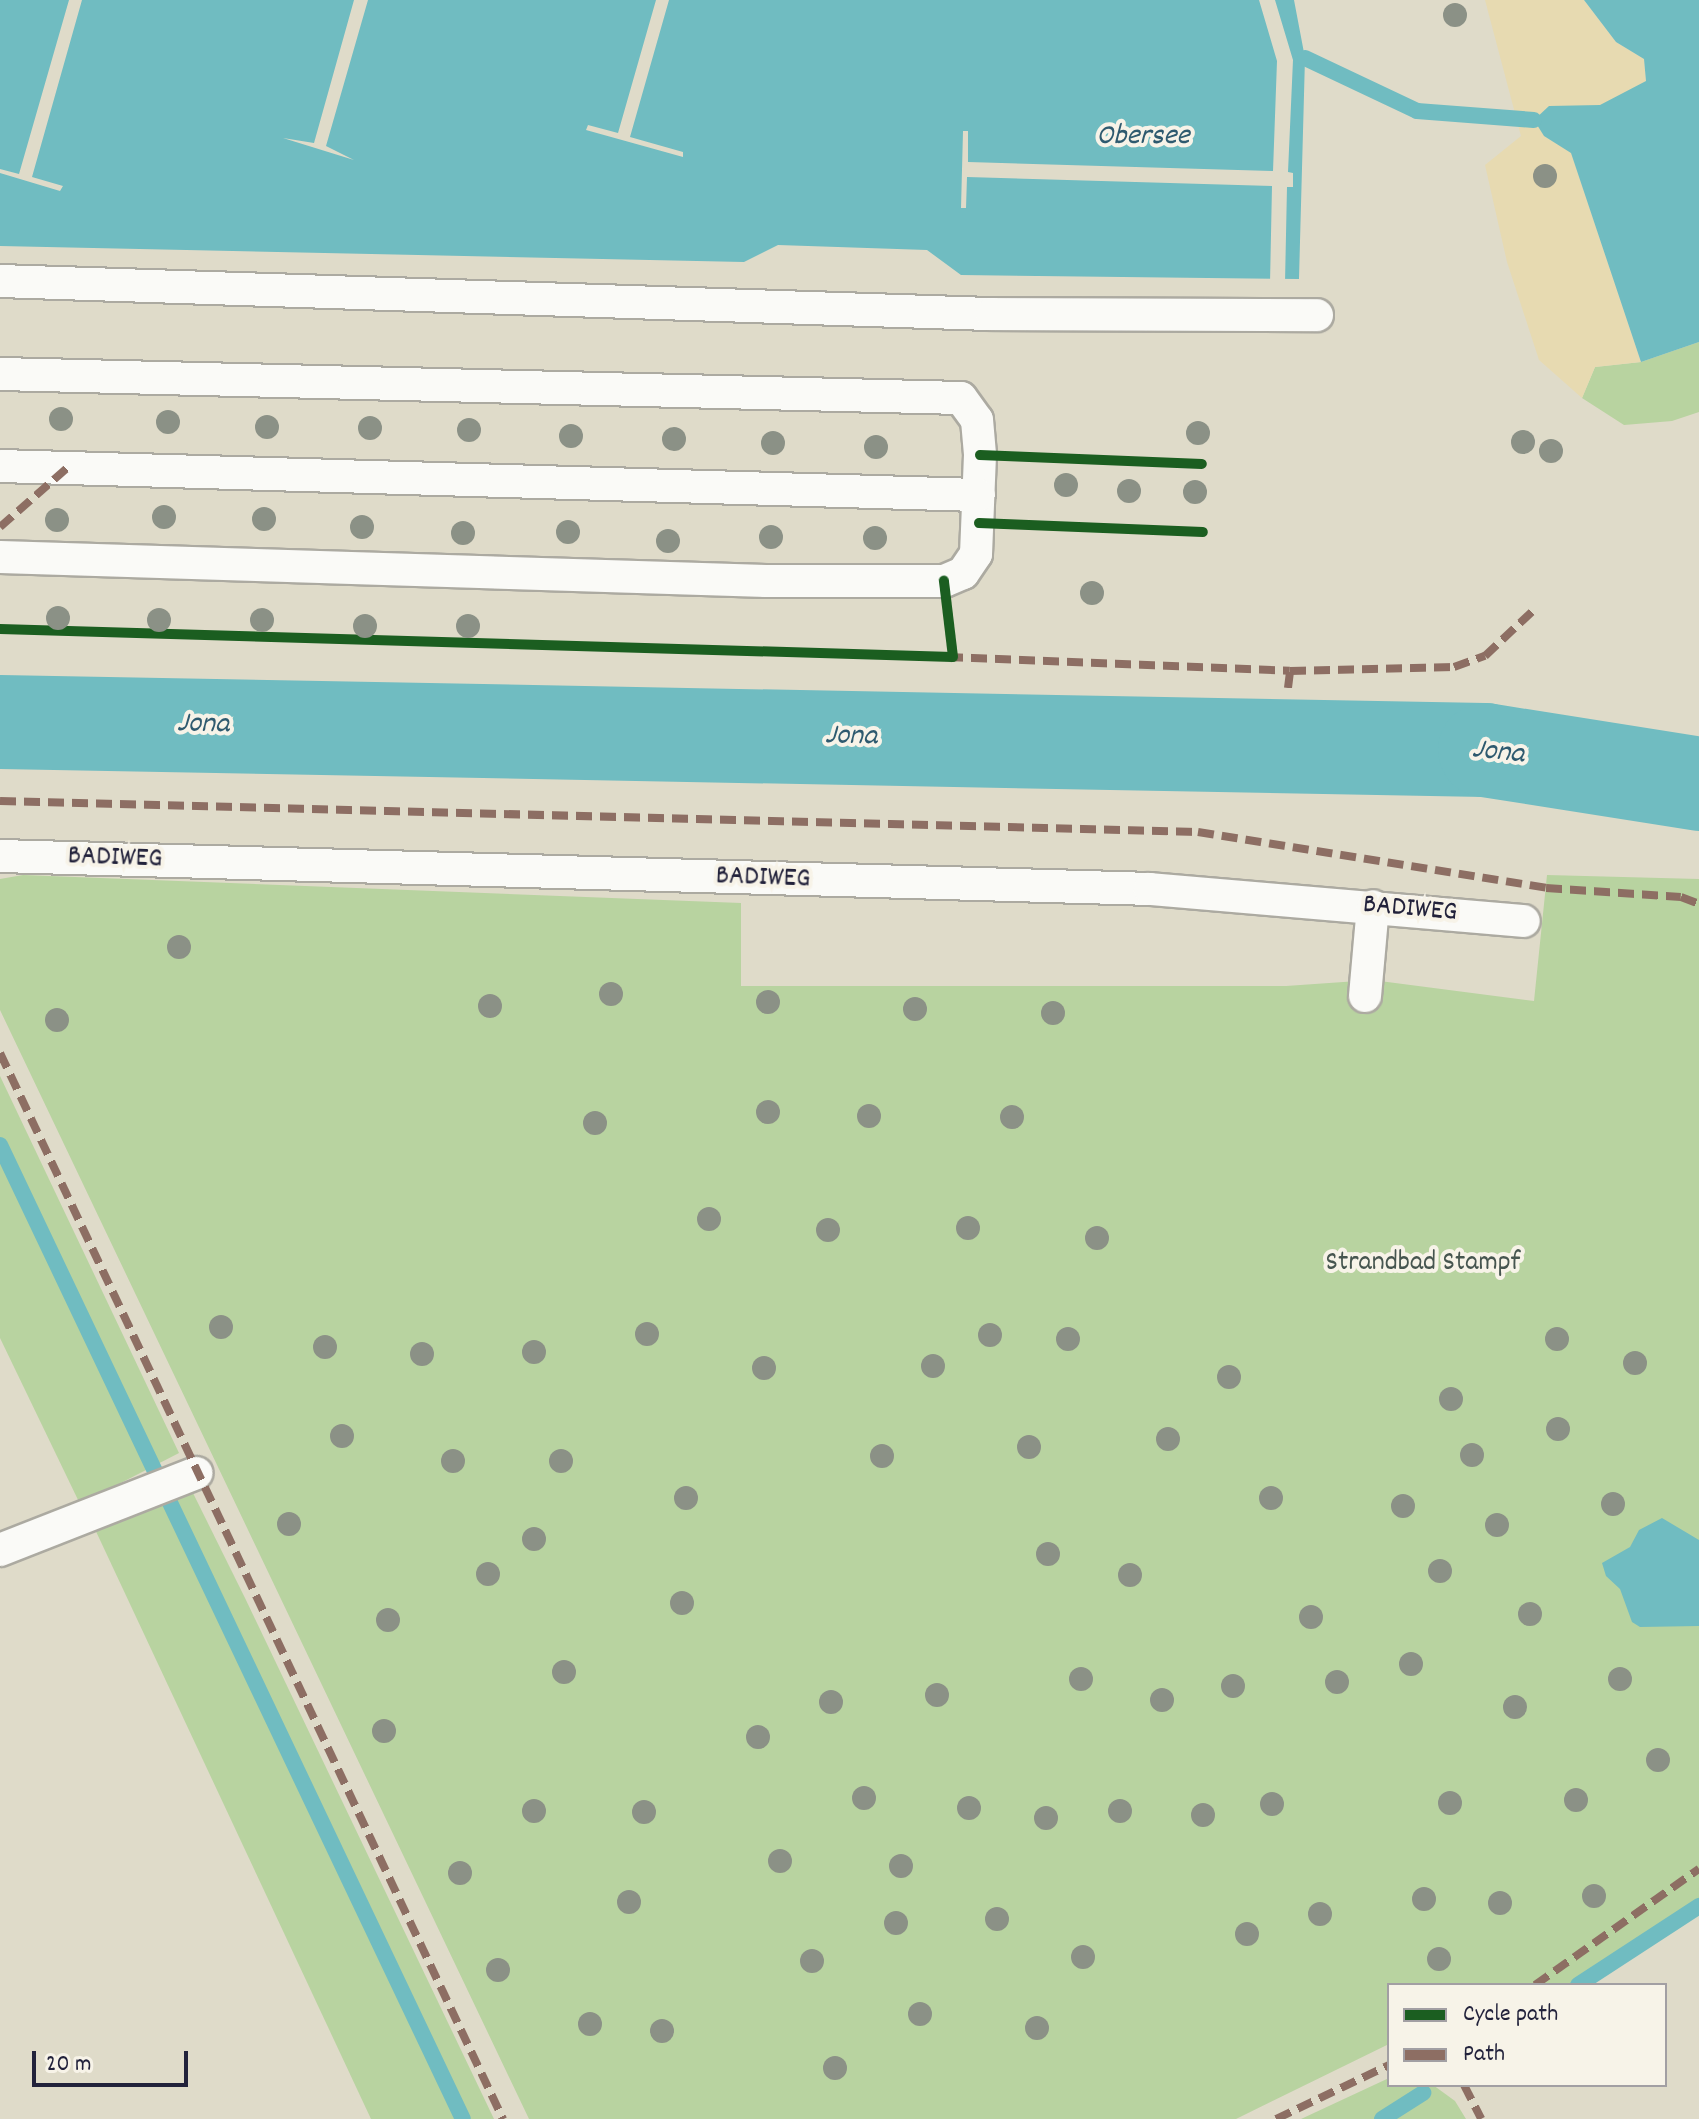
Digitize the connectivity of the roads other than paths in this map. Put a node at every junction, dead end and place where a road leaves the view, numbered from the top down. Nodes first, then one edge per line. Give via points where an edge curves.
1 (0, 281) edge
2 (1317, 315) dead end
3 (0, 374) edge
4 (0, 466) edge
5 (979, 495) junction
6 (0, 557) edge
7 (0, 856) edge
8 (1373, 906) junction
9 (1524, 921) dead end
10 (1365, 996) dead end
11 (187, 1475) dead end
12 (0, 1550) edge

1 - 2 lane via 992,314
3 - 5 lane via 961,398 977,420
4 - 5 lane
5 - 6 lane via 976,554 963,573 944,581 766,581
7 - 8 lane, BADIWEG via 1150,889
8 - 9 lane, BADIWEG
8 - 10 lane
11 - 12 lane

